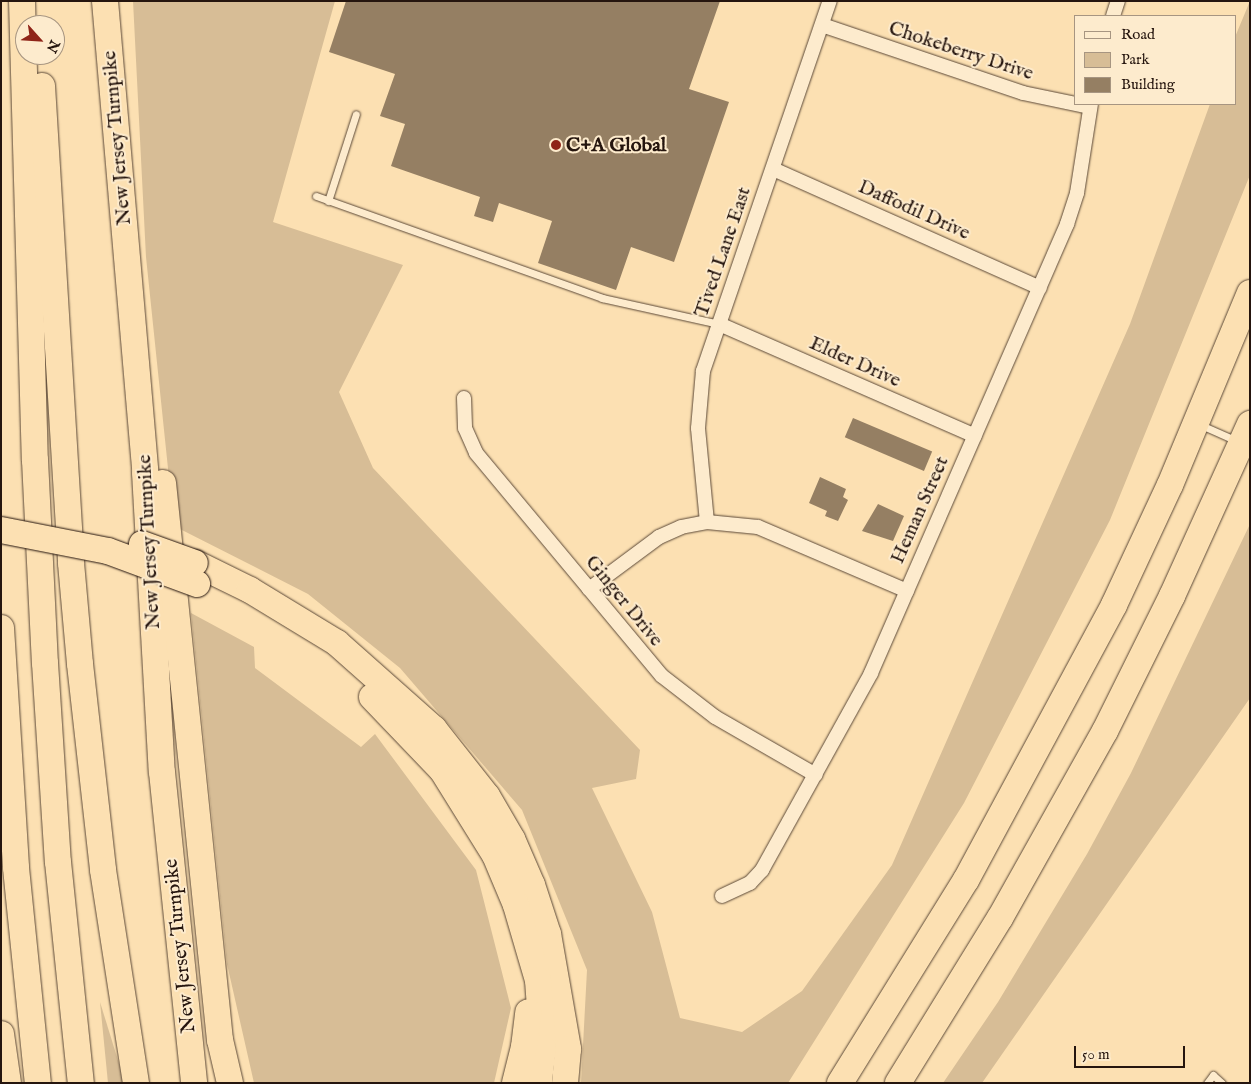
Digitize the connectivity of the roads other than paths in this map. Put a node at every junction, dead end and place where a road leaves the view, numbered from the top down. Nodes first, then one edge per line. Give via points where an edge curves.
1 (22, 1) edge
2 (28, 1) edge
3 (105, 1) edge
4 (830, 1) edge
5 (1118, 1) edge
6 (31, 15) edge
7 (1113, 15) edge
8 (822, 25) junction
9 (41, 65) edge
10 (1074, 102) edge
11 (1090, 105) edge
12 (356, 114) dead end
13 (773, 169) junction
14 (316, 196) dead end
15 (328, 201) junction
16 (1040, 288) junction
17 (1250, 293) edge
18 (719, 324) junction
19 (138, 382) junction
20 (464, 398) dead end
21 (1196, 423) junction
22 (1246, 434) edge
23 (975, 436) junction
24 (1, 512) edge
25 (707, 522) junction
26 (1, 530) edge
27 (196, 574) junction
28 (589, 589) junction
29 (906, 591) junction
30 (1, 628) edge
31 (816, 775) junction
32 (722, 896) dead end
33 (530, 956) junction
34 (564, 1029) junction
35 (1, 1034) edge
36 (8, 1083) edge
37 (38, 1083) edge
38 (81, 1083) edge
39 (136, 1083) edge
40 (194, 1083) edge
41 (230, 1083) edge
42 (515, 1083) edge
43 (539, 1083) edge
44 (556, 1083) edge
45 (565, 1083) edge
46 (840, 1083) edge
47 (898, 1083) edge
48 (1207, 1083) edge
49 (1222, 1083) edge

1 - 38 highway via 35,460 45,663 58,862
2 - 6 highway
3 - 19 highway, New Jersey Turnpike
4 - 8 street, Tived Lane East
5 - 7 street
8 - 10 street, Chokeberry Drive via 1023,93
8 - 13 street, Tived Lane East
9 - 39 highway via 80,664 103,870
11 - 16 street, Heman Street via 1077,193
12 - 15 lane
13 - 16 street, Daffodil Drive
13 - 18 street, Tived Lane East
14 - 15 lane
15 - 18 lane via 602,298
16 - 23 street, Heman Street
17 - 21 highway
18 - 23 street, Elder Drive
18 - 25 street, Tived Lane East via 703,371 698,400
19 - 40 highway, New Jersey Turnpike via 162,772
19 - 41 highway via 158,441 220,1040
20 - 28 street, Ginger Drive via 465,428 476,453
21 - 22 lane
21 - 46 highway via 1114,605 1000,820 931,940
22 - 47 highway via 1172,596 1105,731 1000,918
23 - 29 street, Heman Street
24 - 27 highway, bridge via 71,523 113,534
25 - 28 street via 659,536
25 - 29 street via 758,526
26 - 27 highway, bridge via 108,551
27 - 33 highway via 326,658 419,743 461,798 495,855 516,906
27 - 34 highway via 250,590 337,643 434,729 458,757 487,796 512,839 532,885 548,934
28 - 31 street, Ginger Drive via 635,646 687,699
29 - 31 street, Heman Street via 849,718
30 - 37 highway via 16,868
31 - 32 street, Heman Street via 762,870 750,882
33 - 42 highway via 524,1047
33 - 43 highway via 538,980 541,1014
34 - 44 highway
34 - 45 highway via 568,1050
35 - 36 highway
48 - 49 lane via 1213,1076

